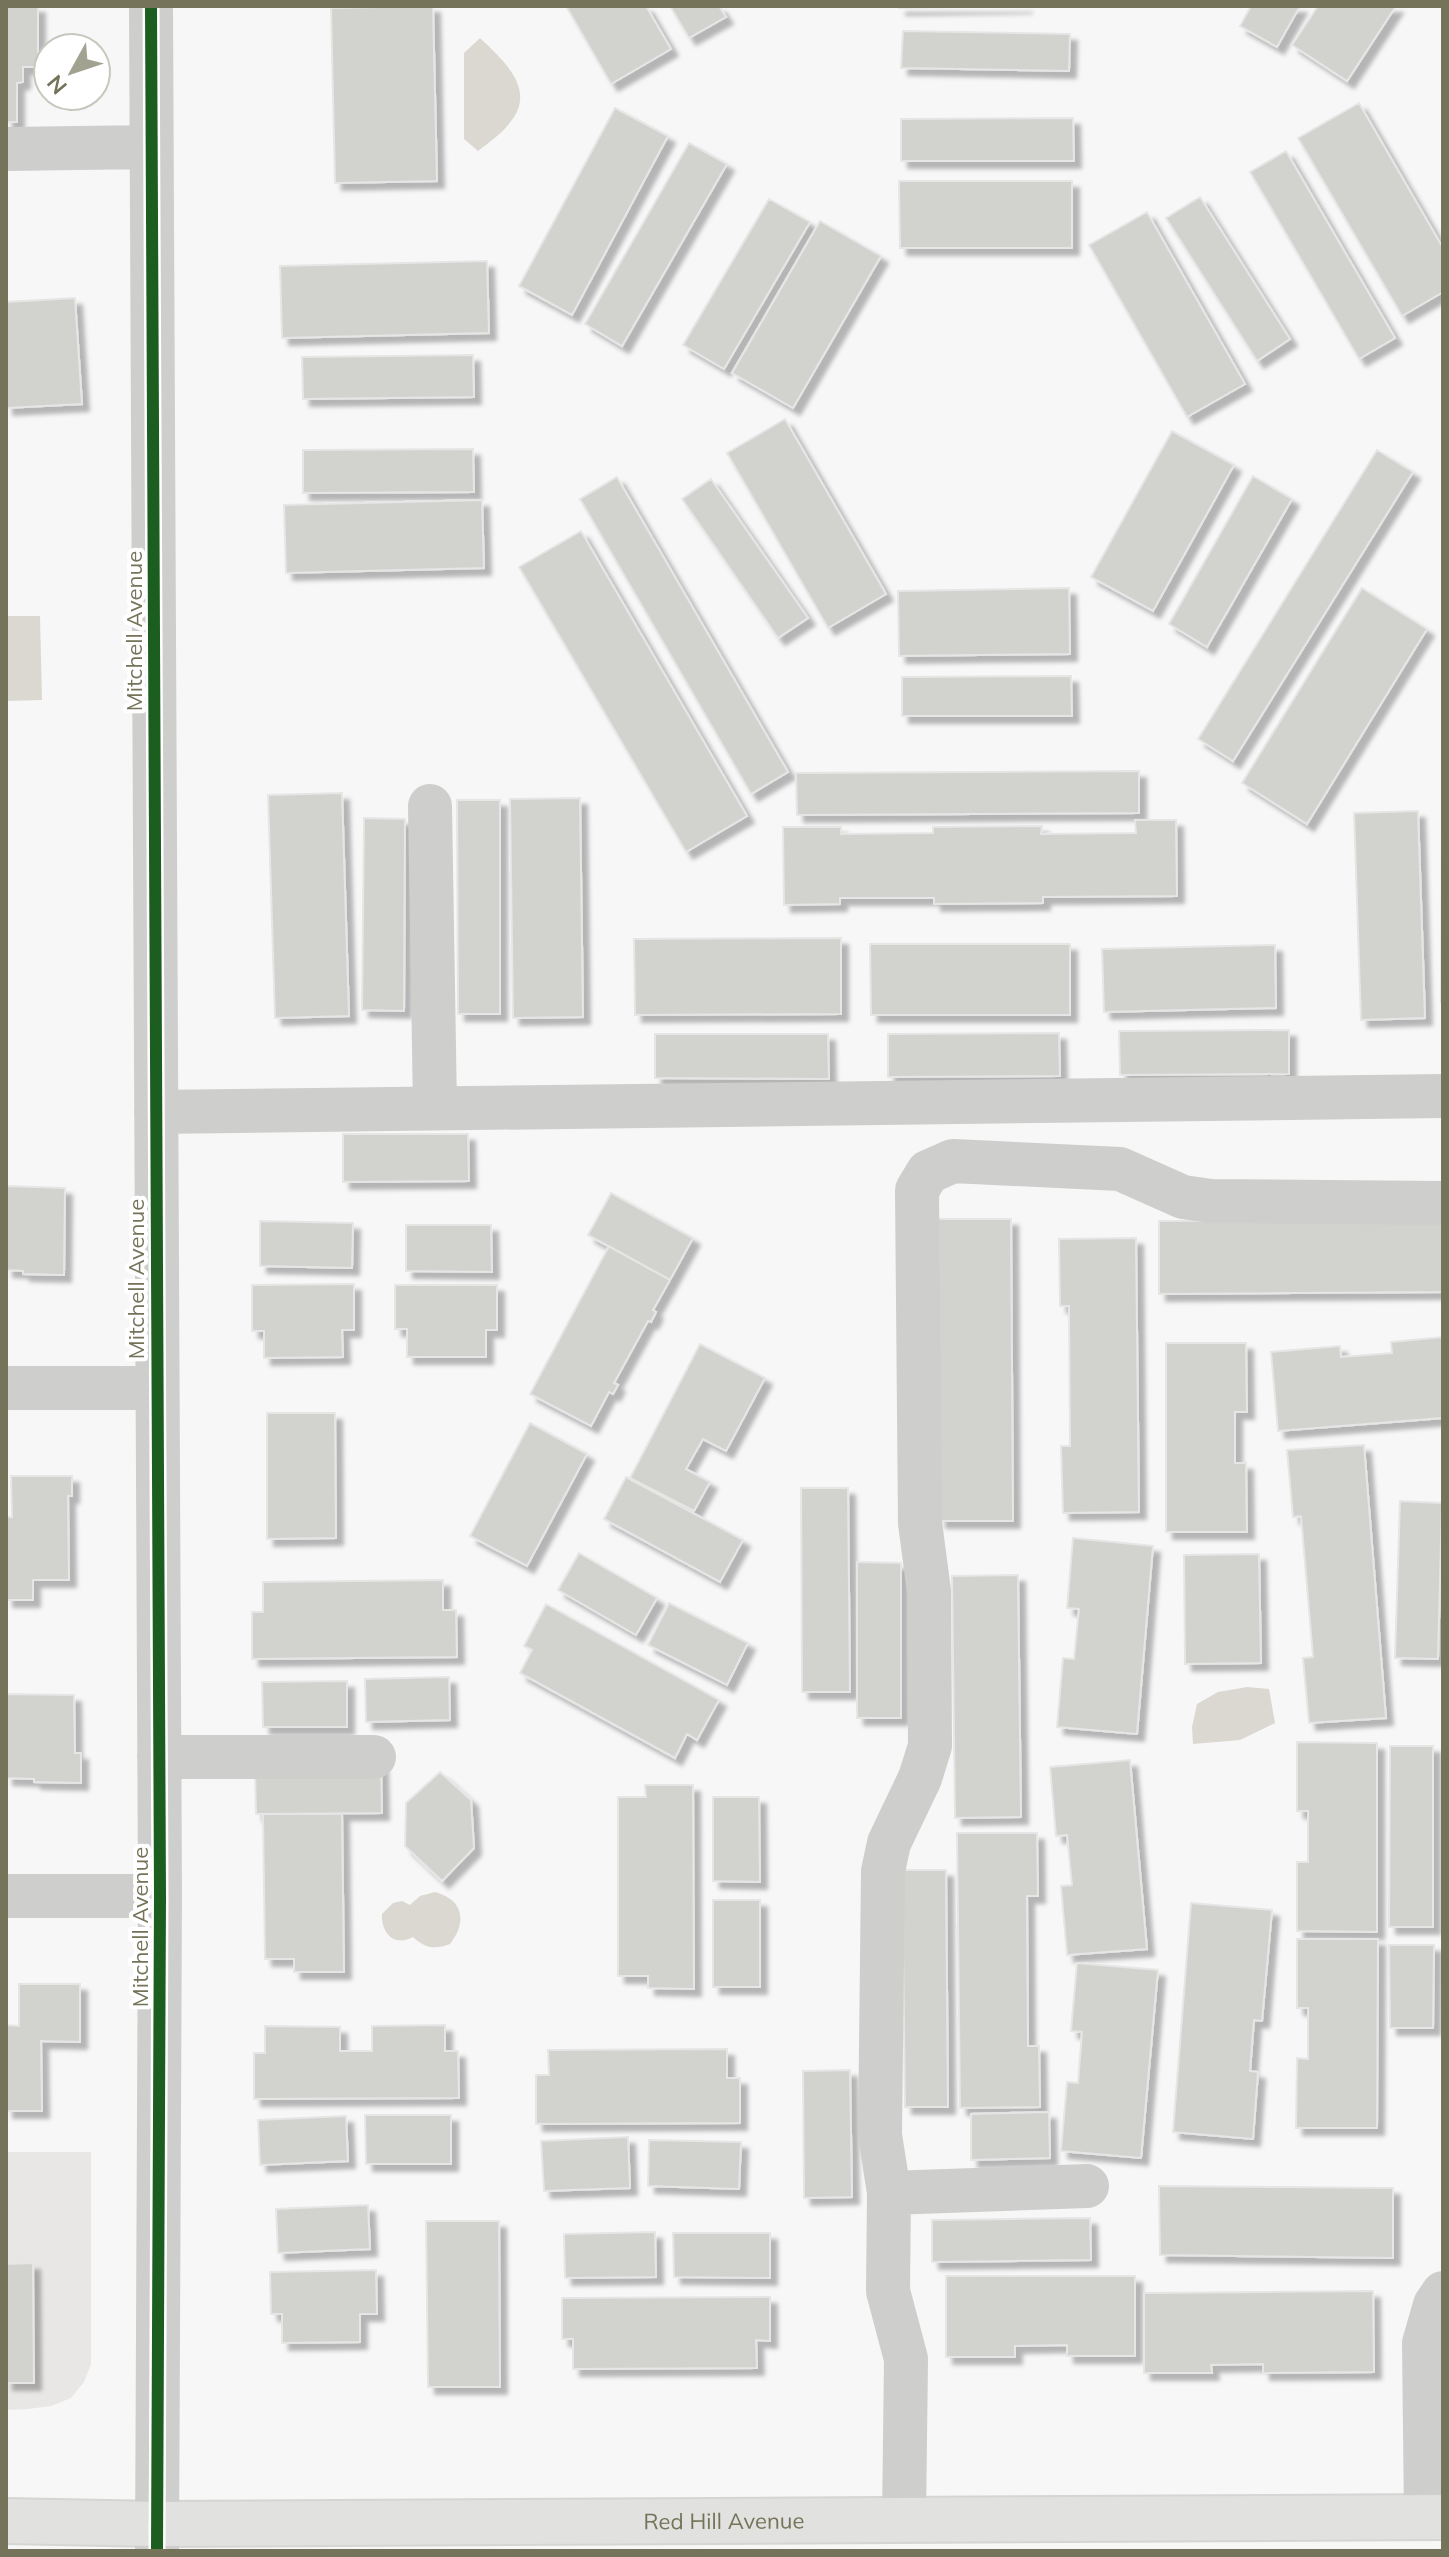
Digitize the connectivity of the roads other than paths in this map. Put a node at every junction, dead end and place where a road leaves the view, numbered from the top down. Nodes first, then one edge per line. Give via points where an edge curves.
1 (151, 6) edge
2 (151, 147) junction
3 (6, 149) edge
4 (430, 806) dead end
5 (1443, 1096) edge
6 (435, 1108) junction
7 (156, 1112) junction
8 (1443, 1203) edge
9 (6, 1388) edge
10 (157, 1388) junction
11 (159, 1757) junction
12 (374, 1757) dead end
13 (6, 1896) edge
14 (160, 1896) junction
15 (1087, 2186) dead end
16 (889, 2193) junction
17 (1443, 2293) edge
18 (1435, 2517) edge
19 (904, 2520) junction
20 (6, 2521) edge
21 (156, 2538) edge

1 - 2 street, Mitchell Avenue
2 - 3 street
2 - 7 street, Mitchell Avenue
4 - 6 street
5 - 6 street
6 - 7 street
7 - 10 street, Mitchell Avenue
8 - 16 street via 1211,1201 1183,1197 1120,1169 953,1161 928,1172 917,1190 920,1523 929,1591 930,1746 889,1843 883,1871 880,2135
9 - 10 street
10 - 11 street, Mitchell Avenue
11 - 12 street
11 - 14 street, Mitchell Avenue
13 - 14 street
14 - 21 street, Mitchell Avenue
15 - 16 street
16 - 19 street via 888,2291 906,2359
17 - 18 street via 1424,2343
18 - 19 main road, Red Hill Avenue
19 - 21 main road, Red Hill Avenue
20 - 21 main road, Red Hill Avenue

